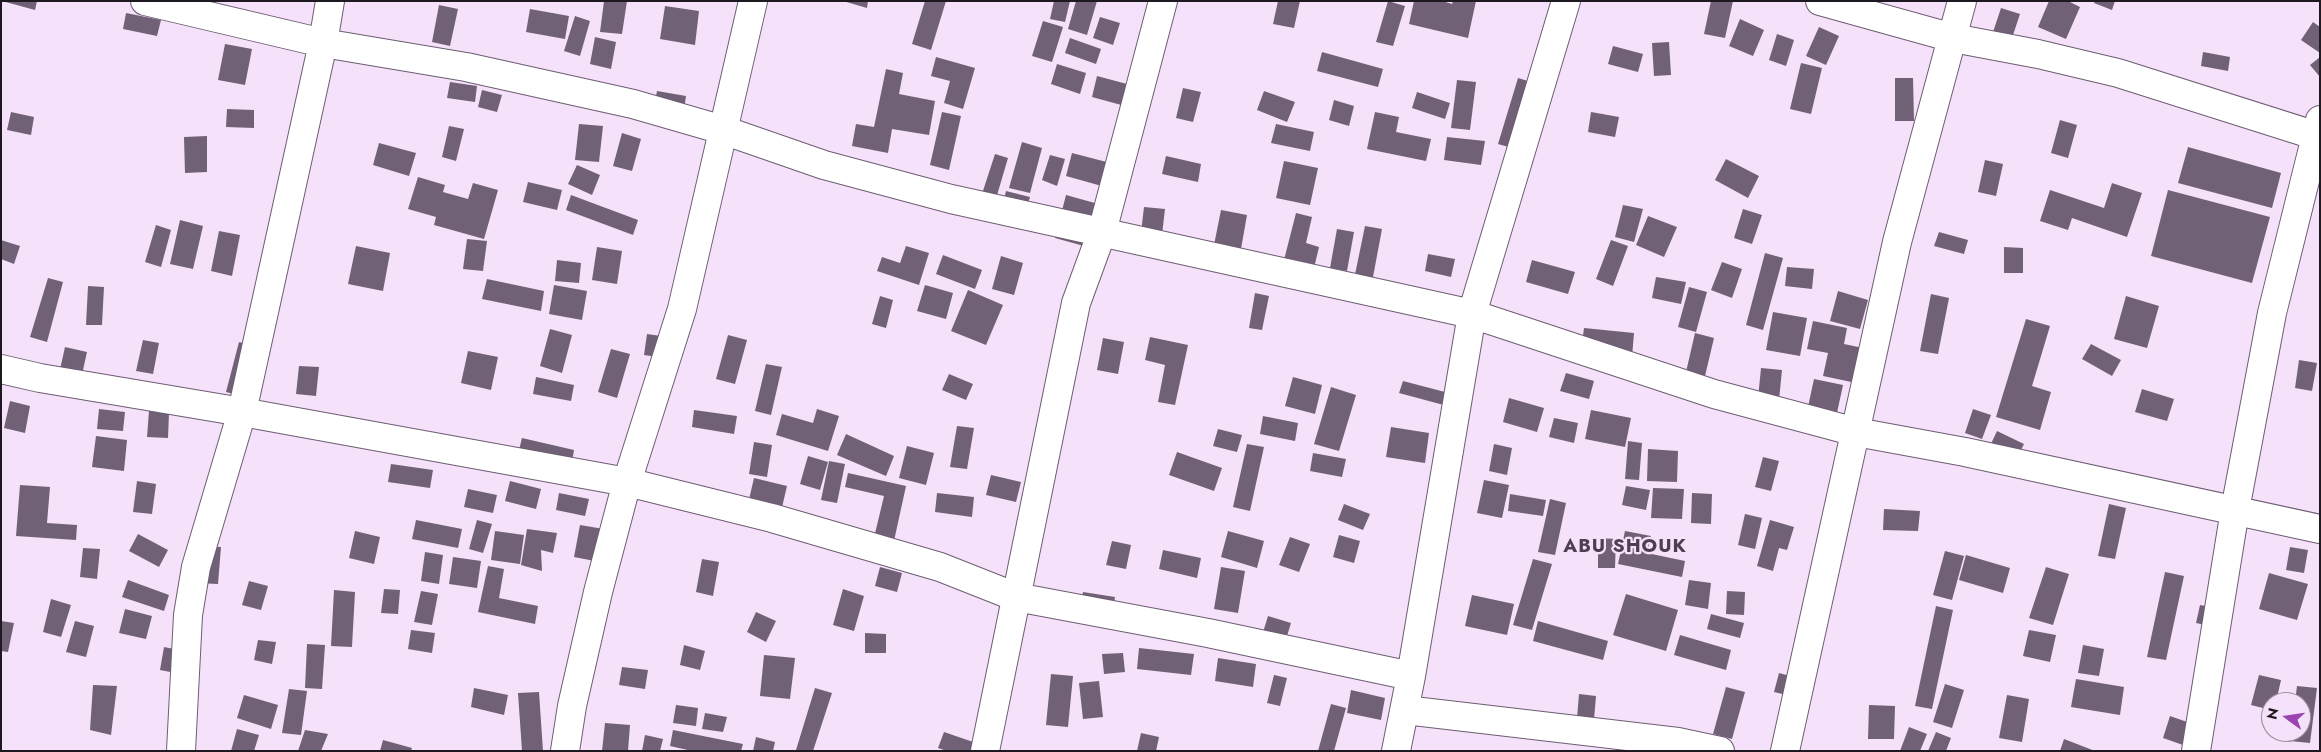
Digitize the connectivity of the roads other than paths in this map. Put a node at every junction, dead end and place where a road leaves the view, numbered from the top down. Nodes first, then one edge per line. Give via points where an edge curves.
1 (145, 1) edge
2 (330, 1) edge
3 (752, 1) edge
4 (1163, 1) edge
5 (1566, 1) edge
6 (1820, 1) edge
7 (1962, 1) edge
8 (1953, 38) junction
9 (323, 44) junction
10 (722, 130) junction
11 (2318, 131) edge
12 (1102, 232) junction
13 (1472, 314) junction
14 (1, 369) edge
15 (242, 412) junction
16 (1856, 432) junction
17 (628, 482) junction
18 (2235, 510) junction
19 (2320, 529) edge
20 (1016, 596) junction
21 (1411, 676) junction
22 (1405, 710) junction
23 (181, 751) edge
24 (565, 751) edge
25 (985, 751) edge
26 (1396, 751) edge
27 (1720, 751) edge
28 (1785, 751) edge
29 (2196, 751) edge

1 - 9 street
2 - 9 street
3 - 10 street
4 - 12 street
5 - 13 street
6 - 8 street
7 - 8 street
8 - 11 street via 2118,73
8 - 16 street via 1897,242
9 - 10 street via 475,69 633,104
9 - 15 street
10 - 12 street via 824,165 951,199
10 - 17 street via 682,309
11 - 18 street via 2272,313
12 - 13 street
12 - 20 street via 1076,303
13 - 16 street via 1714,394
13 - 21 street
14 - 15 street
15 - 17 street
15 - 23 street via 196,567 188,615
16 - 18 street
16 - 28 street
17 - 20 street via 772,518 940,567
17 - 24 street via 576,687
18 - 19 street
18 - 29 street
20 - 21 street
20 - 25 street
21 - 22 street
22 - 26 street
22 - 27 street via 1678,742

